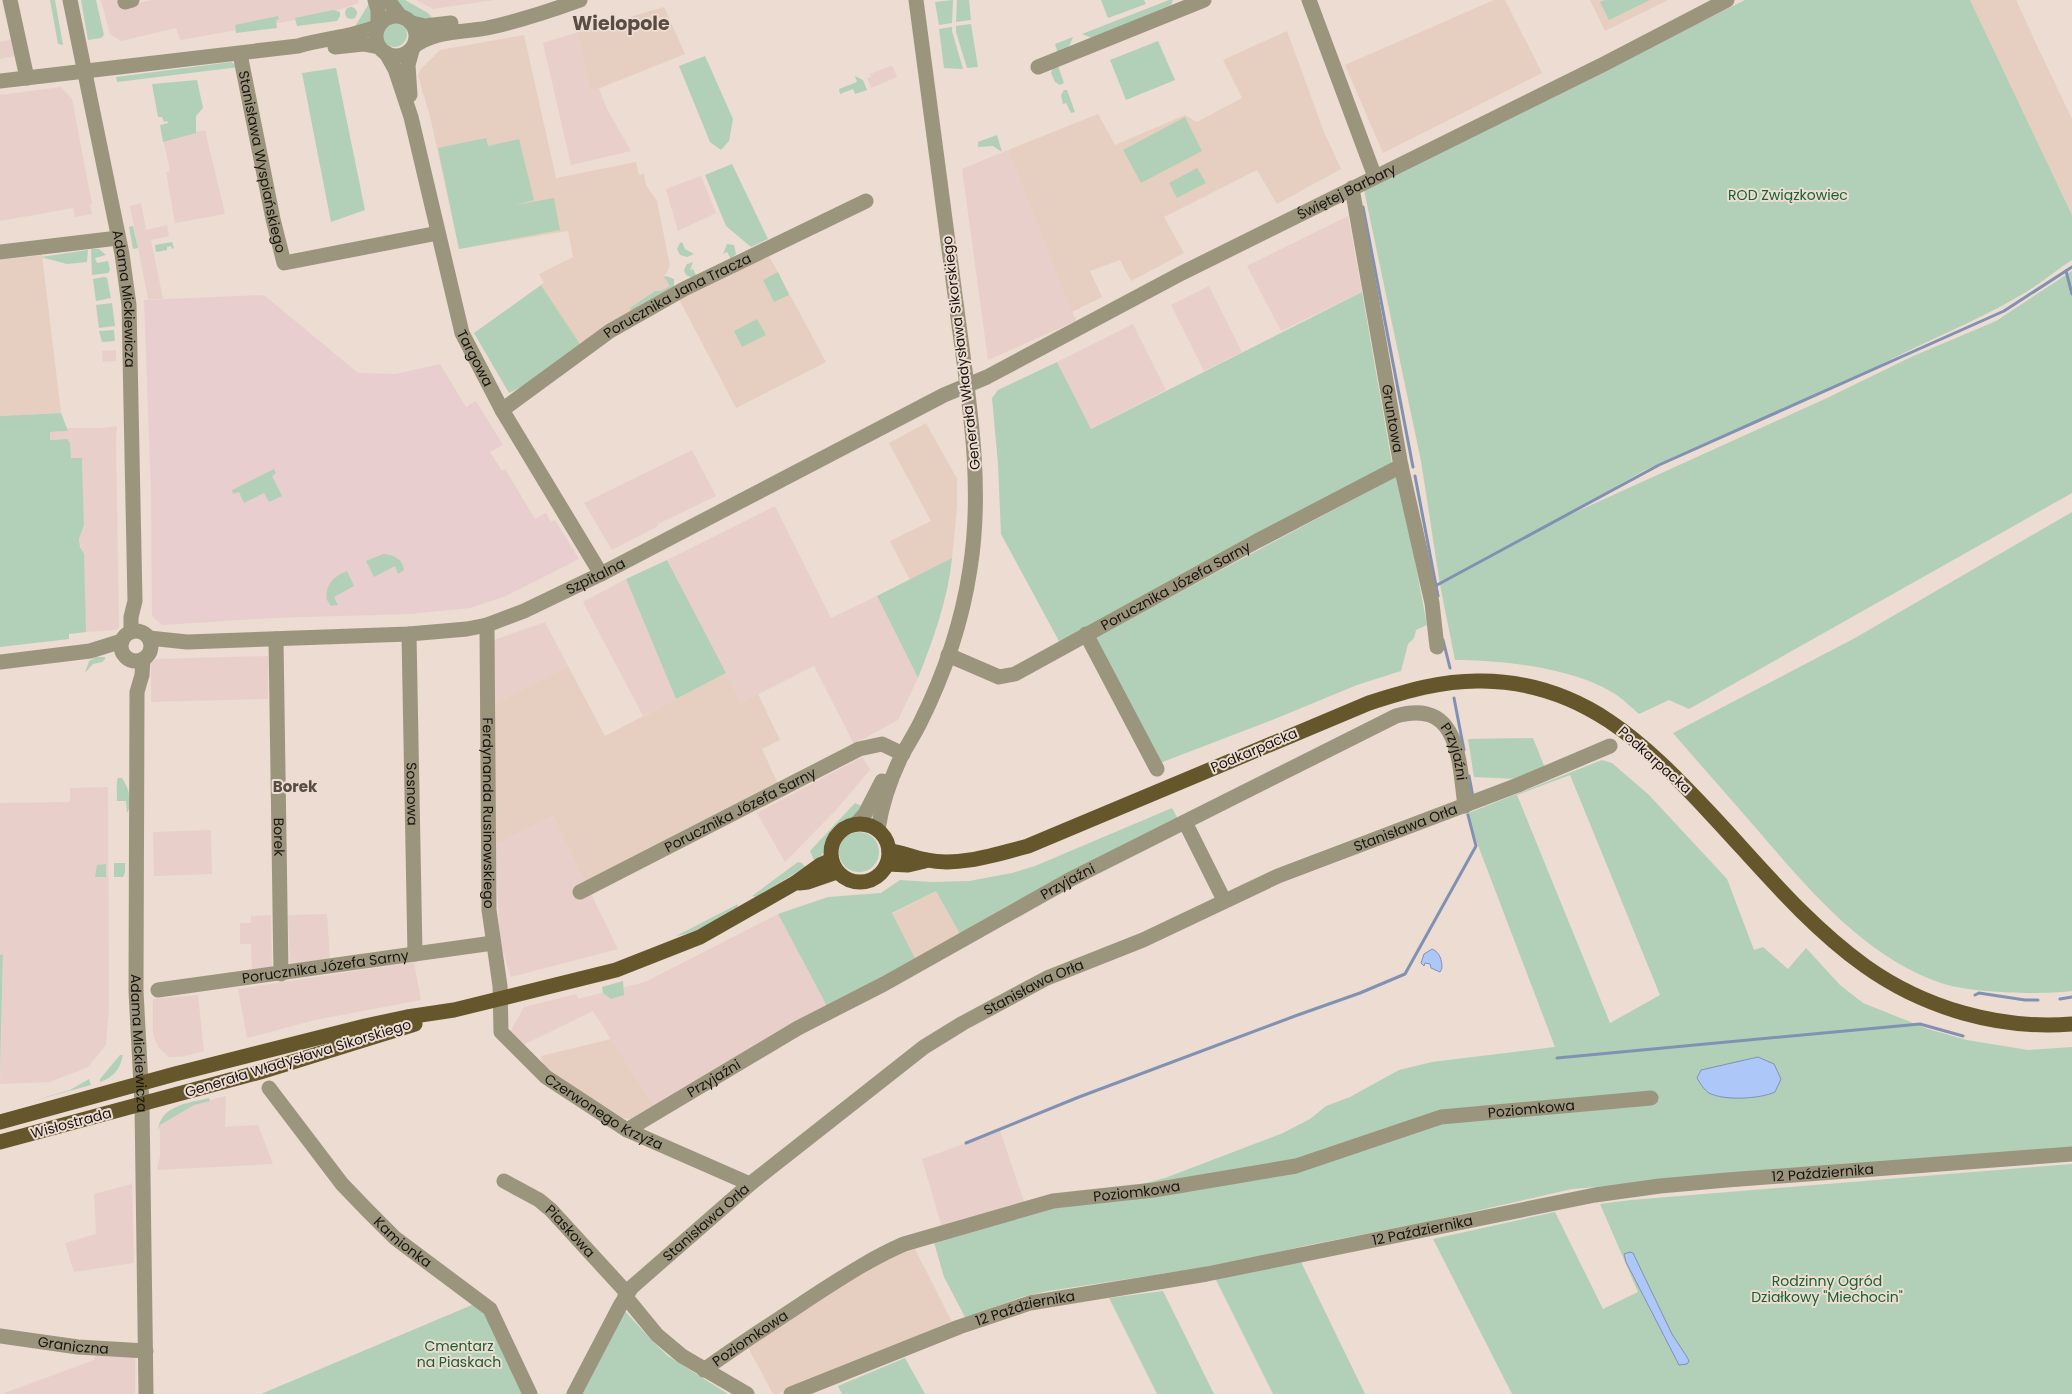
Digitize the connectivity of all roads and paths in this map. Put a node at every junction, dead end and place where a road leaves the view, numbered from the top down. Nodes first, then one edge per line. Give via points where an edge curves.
1 (10, 0) edge
2 (70, 0) edge
3 (375, 0) edge
4 (388, 0) edge
5 (570, 0) edge
6 (580, 0) edge
7 (916, 0) edge
8 (1204, 0) edge
9 (1309, 0) edge
10 (1728, 0) edge
11 (1181, 5) edge
12 (406, 19) junction
13 (378, 26) junction
14 (298, 46) junction
15 (413, 47) junction
16 (382, 50) junction
17 (240, 54) junction
18 (1038, 67) dead end
19 (85, 71) junction
20 (27, 78) junction
21 (0, 81) edge
22 (412, 117) junction
23 (1375, 177) junction
24 (1352, 188) junction
25 (866, 201) dead end
26 (438, 233) junction
27 (118, 238) junction
28 (0, 252) edge
29 (967, 386) junction
30 (502, 410) junction
31 (1401, 466) junction
32 (601, 574) junction
33 (487, 625) junction
34 (409, 634) junction
35 (1086, 634) junction
36 (276, 639) junction
37 (136, 645) junction
38 (1437, 647) dead end
39 (948, 656) junction
40 (0, 662) edge
41 (1610, 746) dead end
42 (903, 754) junction
43 (1157, 768) dead end
44 (1464, 806) junction
45 (1185, 822) junction
46 (857, 823) junction
47 (878, 829) junction
48 (888, 858) junction
49 (834, 866) junction
50 (580, 892) dead end
51 (1224, 900) junction
52 (493, 943) junction
53 (414, 954) junction
54 (281, 974) junction
55 (158, 990) dead end
56 (501, 998) junction
57 (454, 1010) junction
58 (2072, 1024) edge
59 (140, 1084) junction
60 (269, 1088) dead end
61 (1651, 1098) dead end
62 (142, 1104) junction
63 (0, 1122) edge
64 (627, 1130) junction
65 (0, 1142) edge
66 (2072, 1154) edge
67 (504, 1181) dead end
68 (750, 1184) junction
69 (626, 1295) junction
70 (0, 1336) edge
71 (146, 1350) junction
72 (704, 1370) junction
73 (146, 1394) edge
74 (530, 1394) edge
75 (574, 1394) edge
76 (747, 1394) edge
77 (791, 1394) edge

1 - 20 street
2 - 19 street, Adama Mickiewicza
3 - 13 street
4 - 12 street
5 - 12 street via 426,26
6 - 15 street via 533,17 486,28 438,34
7 - 29 street, Generała Władysława Sikorskiego
8 - 11 street
9 - 23 street
10 - 23 street, Świętej Barbary
11 - 18 street
12 - 13 street via 387,18
12 - 15 street via 416,34
13 - 14 street, Stanisława Wyspiańskiego via 361,33
13 - 16 street via 376,38
14 - 16 street, Stanisława Wyspiańskiego via 324,48 363,44
14 - 17 street, Stanisława Wyspiańskiego
15 - 16 street via 399,56
15 - 22 street, Targowa via 408,71
16 - 22 street, Targowa via 395,69
17 - 19 street, Stanisława Wyspiańskiego
17 - 26 street, Stanisława Wyspiańskiego via 284,263
19 - 20 street, Stanisława Wyspiańskiego
19 - 27 street, Adama Mickiewicza
20 - 21 street, Stanisława Wyspiańskiego
22 - 26 street, Targowa
23 - 24 street, Świętej Barbary
24 - 29 street, Świętej Barbary
24 - 31 street, Gruntowa
25 - 30 street, Porucznika Jana Tracza via 684,289 610,331
26 - 30 street, Targowa via 462,333
27 - 28 street
27 - 37 street, Adama Mickiewicza via 129,305 135,601 140,616
29 - 32 street, Szpitalna via 944,395
29 - 39 street, Generała Władysława Sikorskiego via 975,458 975,535 966,592
30 - 32 street, Targowa
31 - 35 street, Porucznika Józefa Sarny
31 - 38 street, Gruntowa via 1430,595
32 - 33 street, Szpitalna
33 - 34 street, Szpitalna
33 - 52 street, Ferdynanda Rusinowskiego via 489,910
34 - 36 street, Szpitalna
34 - 53 street, Sosnowa
35 - 39 street, Porucznika Józefa Sarny via 1006,677
35 - 43 street
36 - 37 street, Szpitalna
36 - 54 street, Borek
37 - 40 street, Szpitalna
37 - 59 street, Adama Mickiewicza via 131,675 137,692 136,991
39 - 42 street, Generała Władysława Sikorskiego via 920,725
41 - 44 street, Stanisława Orła
42 - 46 street, Generała Władysława Sikorskiego
42 - 47 street, Generała Władysława Sikorskiego via 883,802
42 - 50 street, Porucznika Józefa Sarny via 882,744 859,749
44 - 45 street, Przyjaźni via 1456,746 1450,731 1431,715 1416,712 1388,720
44 - 51 street, Stanisława Orła via 1278,876
45 - 51 street
45 - 64 street, Przyjaźni via 798,1028
46 - 47 main road
46 - 49 main road via 847,826 833,840 830,850
47 - 48 main road via 888,843
48 - 49 main road via 878,876 864,882 845,878
48 - 58 main road, Podkarpacka via 918,864 926,860 976,858 1028,846 1345,712 1388,697 1450,682 1508,684 1562,697 1597,713 1628,733 1657,758 1807,917 1864,966 1941,1006 1990,1020 2035,1025
49 - 56 main road, Generała Władysława Sikorskiego via 820,865 795,883 700,937 652,957 593,976
51 - 68 street, Stanisława Orła via 1143,940 1048,978 963,1023 924,1047
52 - 53 street, Porucznika Józefa Sarny
52 - 56 street, Ferdynanda Rusinowskiego
53 - 54 street, Porucznika Józefa Sarny
54 - 55 street, Porucznika Józefa Sarny
56 - 57 main road, Generała Władysława Sikorskiego
56 - 64 street, Czerwonego Krzyża via 501,1032 513,1046 546,1078
57 - 59 main road, Generała Władysława Sikorskiego via 374,1024
57 - 62 main road, Generała Władysława Sikorskiego via 269,1070
59 - 62 street, Adama Mickiewicza
59 - 63 main road, Wisłostrada
60 - 74 street, Kamionka via 342,1184 395,1238 490,1309
61 - 72 street, Poziomkowa via 1441,1117 1296,1166 1154,1190 1053,1202 904,1244 844,1277
62 - 65 main road, Wisłostrada
62 - 71 street, Adama Mickiewicza
64 - 68 street, Czerwonego Krzyża
66 - 77 street, 12 Października via 1718,1181 1595,1195 1207,1274 1030,1302
67 - 69 street, Piaskowa via 551,1210
68 - 69 street, Stanisława Orła
69 - 72 street, Piaskowa via 657,1335
69 - 75 street, Stanisława Orła
70 - 71 street, Graniczna via 78,1346
71 - 73 street, Adama Mickiewicza
72 - 76 street, Poziomkowa

